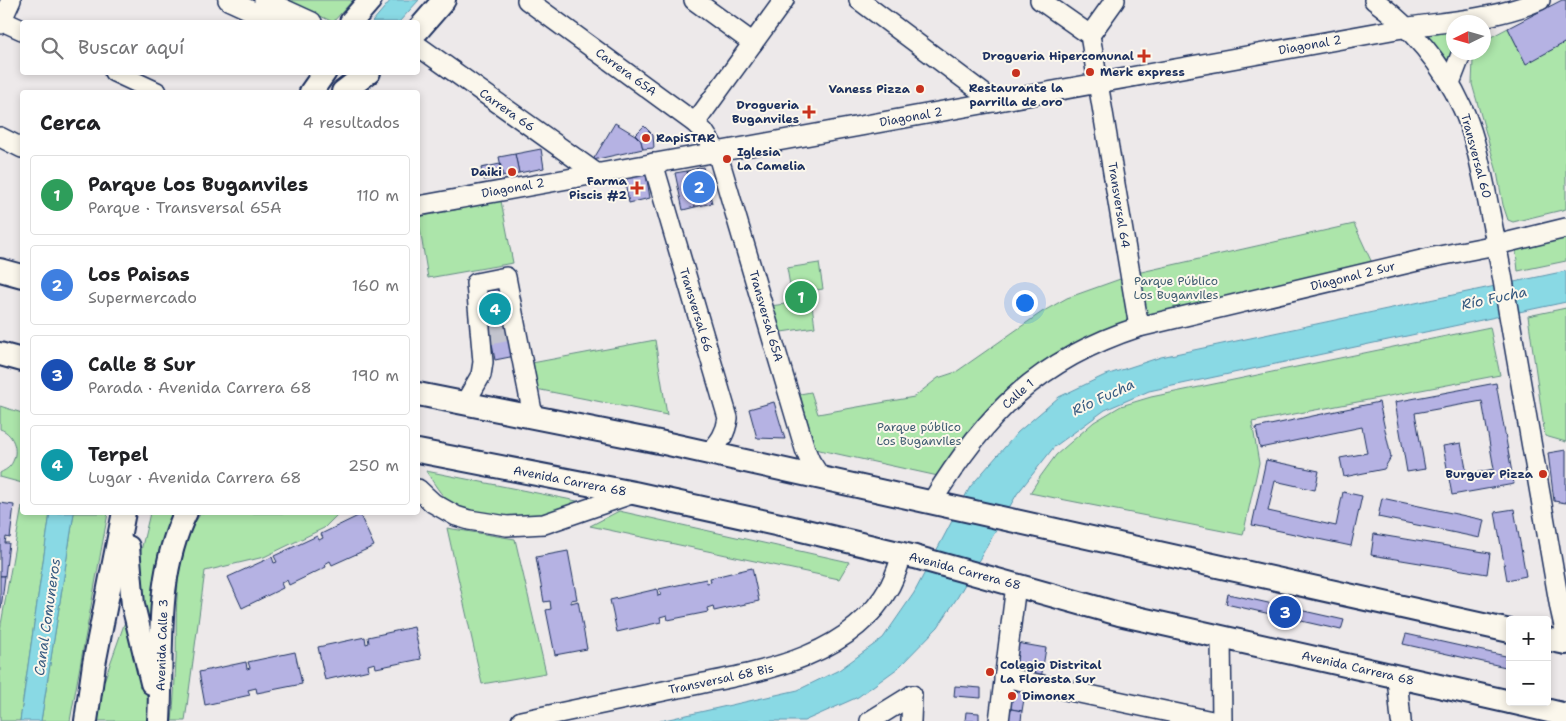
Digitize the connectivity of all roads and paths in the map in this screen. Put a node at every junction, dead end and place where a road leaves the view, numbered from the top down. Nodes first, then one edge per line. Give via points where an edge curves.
1 (11, 0) edge
2 (228, 0) edge
3 (264, 0) edge
4 (444, 0) edge
5 (527, 0) edge
6 (694, 0) edge
7 (784, 0) edge
8 (859, 0) edge
9 (1040, 0) edge
10 (1114, 0) edge
11 (1374, 0) edge
12 (1540, 0) edge
13 (369, 1) edge
14 (1491, 18) edge
15 (272, 20) edge
16 (308, 20) edge
17 (353, 20) edge
18 (357, 20) edge
19 (0, 21) edge
20 (1446, 24) edge
21 (420, 28) edge
22 (1406, 28) junction
23 (20, 29) edge
24 (1090, 35) junction
25 (753, 43) junction
26 (420, 47) edge
27 (1459, 60) edge
28 (120, 75) edge
29 (323, 75) edge
30 (366, 75) edge
31 (376, 75) edge
32 (1099, 83) junction
33 (1450, 83) junction
34 (153, 90) edge
35 (312, 90) edge
36 (353, 90) edge
37 (354, 90) edge
38 (995, 102) junction
39 (695, 123) junction
40 (0, 137) edge
41 (20, 147) edge
42 (717, 152) junction
43 (652, 163) junction
44 (596, 173) junction
45 (420, 206) edge
46 (1566, 228) edge
47 (1496, 245) junction
48 (0, 270) edge
49 (20, 275) edge
50 (1139, 327) junction
51 (0, 354) edge
52 (20, 359) edge
53 (420, 394) edge
54 (465, 403) junction
55 (533, 416) junction
56 (420, 451) edge
57 (710, 453) junction
58 (821, 478) junction
59 (420, 491) edge
60 (634, 493) junction
61 (941, 505) junction
62 (123, 515) edge
63 (135, 515) edge
64 (185, 515) edge
65 (128, 547) junction
66 (908, 555) junction
67 (1016, 585) junction
68 (1506, 630) edge
69 (1566, 635) edge
70 (1221, 637) junction
71 (1551, 640) edge
72 (1566, 643) edge
73 (1397, 676) junction
74 (1004, 677) junction
75 (1506, 701) edge
76 (1528, 706) edge
77 (1566, 715) edge
78 (86, 717) edge
79 (159, 721) edge
80 (521, 721) edge
81 (870, 721) edge
82 (911, 721) edge
83 (999, 721) edge
84 (1212, 721) edge
85 (1222, 721) edge
86 (1401, 721) edge

1 - 19 street
2 - 15 street
3 - 16 street
4 - 21 main road
5 - 39 street, Carrera 65A
6 - 25 street
7 - 25 street
8 - 38 street
9 - 24 street
10 - 24 street
11 - 22 street, Transversal 60
12 - 14 street, Diagonal 2
13 - 17 main road
13 - 18 main road
19 - 23 street
20 - 22 street, Diagonal 2
22 - 32 street, Diagonal 2
22 - 33 street, Transversal 60
24 - 32 street, Transversal 64
25 - 39 street
26 - 44 street, Carrera 66
27 - 33 street
28 - 34 street
29 - 35 main road
30 - 36 main road
31 - 37 main road
32 - 38 street, Diagonal 2
32 - 50 street, Transversal 64
33 - 47 street, Transversal 60 via 1472,133
38 - 42 street, Diagonal 2
39 - 42 street, Carrera 65A
40 - 41 street
42 - 43 street, Diagonal 2
42 - 58 street, Transversal 65A via 805,449
43 - 44 street, Diagonal 2
43 - 57 street, Transversal 66 via 728,418 725,434
44 - 45 street, Diagonal 2
46 - 47 street, Diagonal 2 Sur
47 - 50 street, Diagonal 2 Sur
47 - 69 street, Transversal 60
48 - 49 main road
50 - 61 street, Calle 1 via 1111,336 1056,364 1018,392 969,446
51 - 52 main road
53 - 54 main road
54 - 55 main road
54 - 55 street via 481,376 483,362 485,336 476,283 506,277 513,330
55 - 57 main road
56 - 60 main road, Avenida Carrera 68
57 - 58 main road
58 - 61 main road
59 - 60 street via 433,503 456,516 507,526 544,524
60 - 66 main road, Avenida Carrera 68
61 - 68 main road
62 - 78 main road, Avenida Calle 3
63 - 65 main road, Avenida Calle 3
64 - 79 main road, Avenida Calle 3 via 173,546 164,588
65 - 78 main road, Avenida Calle 3 via 116,614
65 - 79 main road, Avenida Calle 3 via 133,605
66 - 67 main road, Avenida Carrera 68
66 - 80 street, Transversal 68 Bis via 890,586 858,625 844,636 788,664
67 - 70 main road, Avenida Carrera 68 via 1119,614
67 - 74 street
70 - 73 main road, Avenida Carrera 68
70 - 85 street
71 - 72 main road
73 - 75 main road, Avenida Carrera 68
73 - 86 street
74 - 83 street
74 - 84 street
76 - 77 main road, Avenida Carrera 68
81 - 82 street via 912,695

